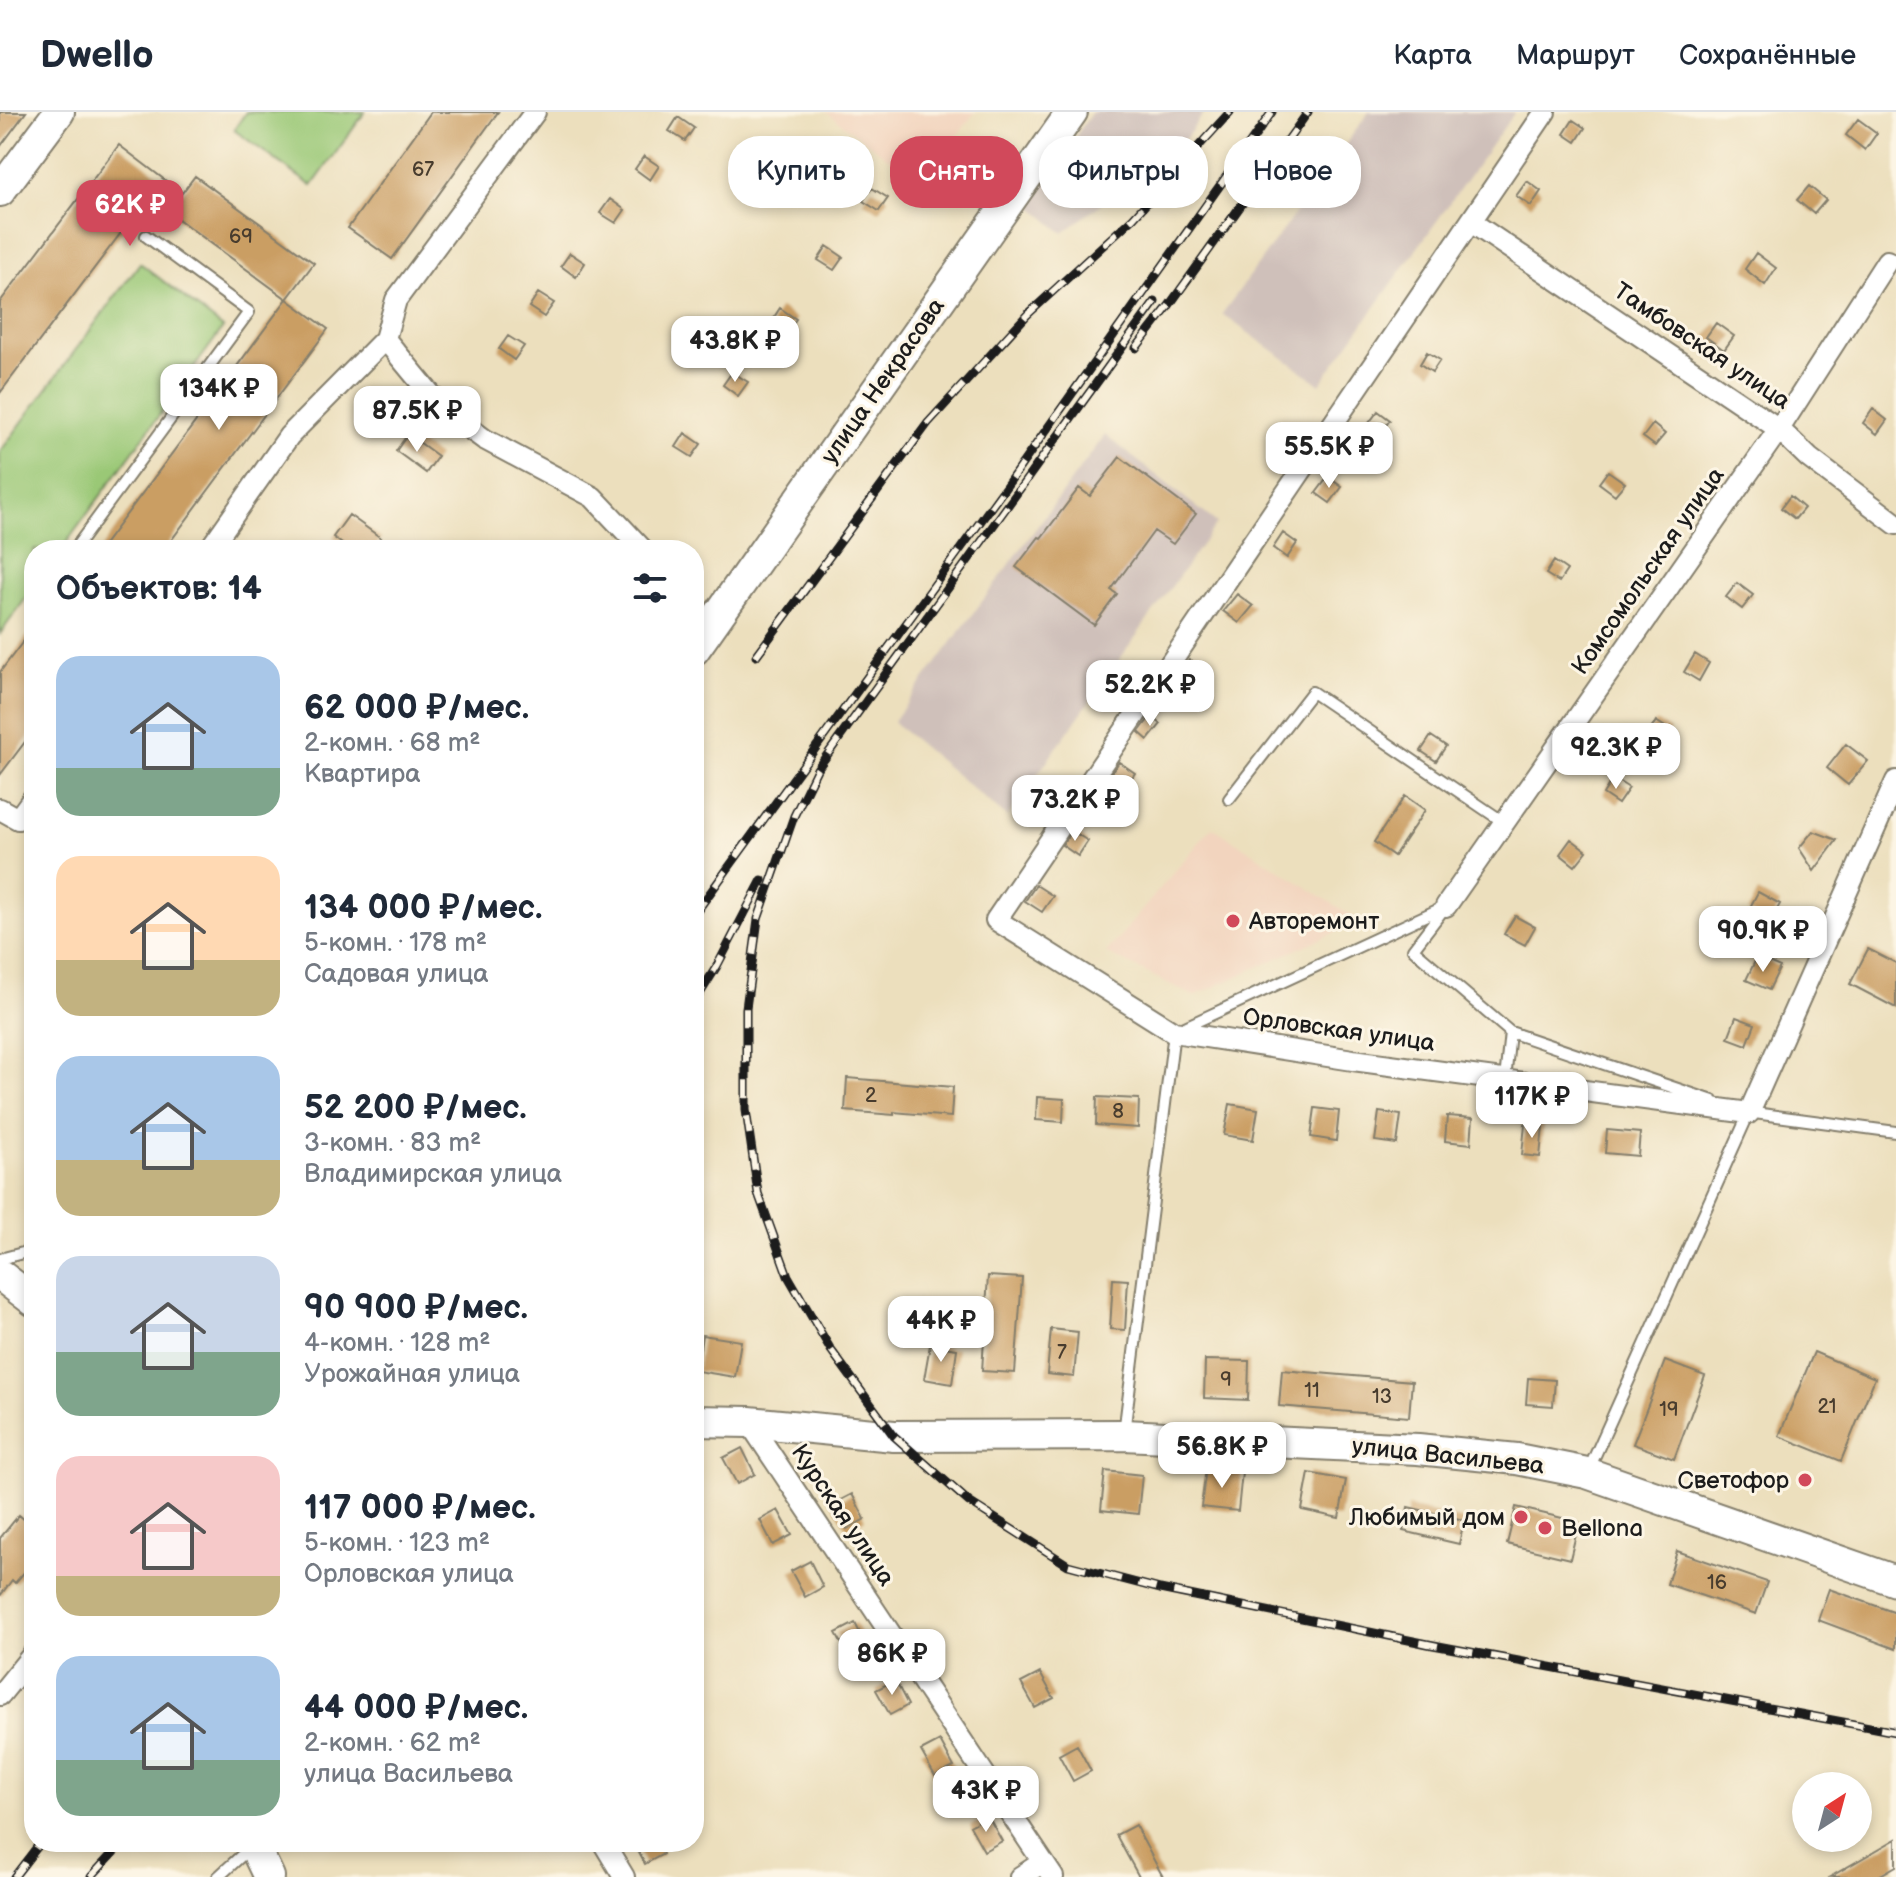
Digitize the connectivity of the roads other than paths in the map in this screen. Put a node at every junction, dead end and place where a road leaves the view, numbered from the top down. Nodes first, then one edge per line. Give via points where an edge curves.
1 (59, 112) edge
2 (535, 112) edge
3 (1072, 112) edge
4 (1545, 112) edge
5 (0, 191) edge
6 (1471, 222) junction
7 (146, 236) dead end
8 (1887, 261) dead end
9 (385, 339) junction
10 (1779, 429) junction
11 (1896, 524) edge
12 (81, 540) edge
13 (216, 540) edge
14 (634, 540) edge
15 (704, 623) edge
16 (1896, 781) edge
17 (1229, 799) dead end
18 (1505, 823) junction
19 (1446, 906) junction
20 (1174, 1032) junction
21 (1510, 1032) junction
22 (1505, 1080) junction
23 (1749, 1113) junction
24 (1896, 1132) edge
25 (24, 1253) edge
26 (0, 1259) edge
27 (0, 1275) edge
28 (24, 1293) edge
29 (704, 1421) edge
30 (749, 1422) junction
31 (1124, 1435) junction
32 (1587, 1473) junction
33 (1896, 1581) edge
34 (24, 1665) edge
35 (0, 1695) edge
36 (247, 1852) edge
37 (259, 1852) edge
38 (609, 1852) edge
39 (1048, 1870) edge
40 (218, 1877) edge
41 (269, 1877) edge
42 (624, 1877) edge
43 (1020, 1877) edge

1 - 5 street
2 - 9 street via 396,300
3 - 15 street, улица Некрасова
4 - 6 street
6 - 10 street, Тамбовская улица
6 - 20 street, Орловская улица via 996,920
7 - 12 lane via 249,312
8 - 10 street, Комсомольская улица
9 - 13 street via 289,436
9 - 14 street via 442,408 484,439 593,497
10 - 11 street, Тамбовская улица
10 - 18 street, Комсомольская улица
16 - 23 street
17 - 18 lane via 1312,692
18 - 19 street, Комсомольская улица
19 - 20 lane
19 - 21 lane via 1413,949
20 - 22 street, Орловская улица
20 - 31 lane
21 - 22 lane
21 - 23 lane
22 - 23 street, Орловская улица
23 - 24 lane, Орловская улица
23 - 32 lane
25 - 26 lane
27 - 28 street
29 - 30 street, улица Васильева
30 - 31 street, улица Васильева via 894,1436
30 - 39 street, Курская улица
31 - 32 street, улица Васильева via 1418,1449 1517,1459
32 - 33 street, улица Васильева
34 - 35 street
36 - 40 lane
37 - 41 street
38 - 42 street
39 - 43 street

